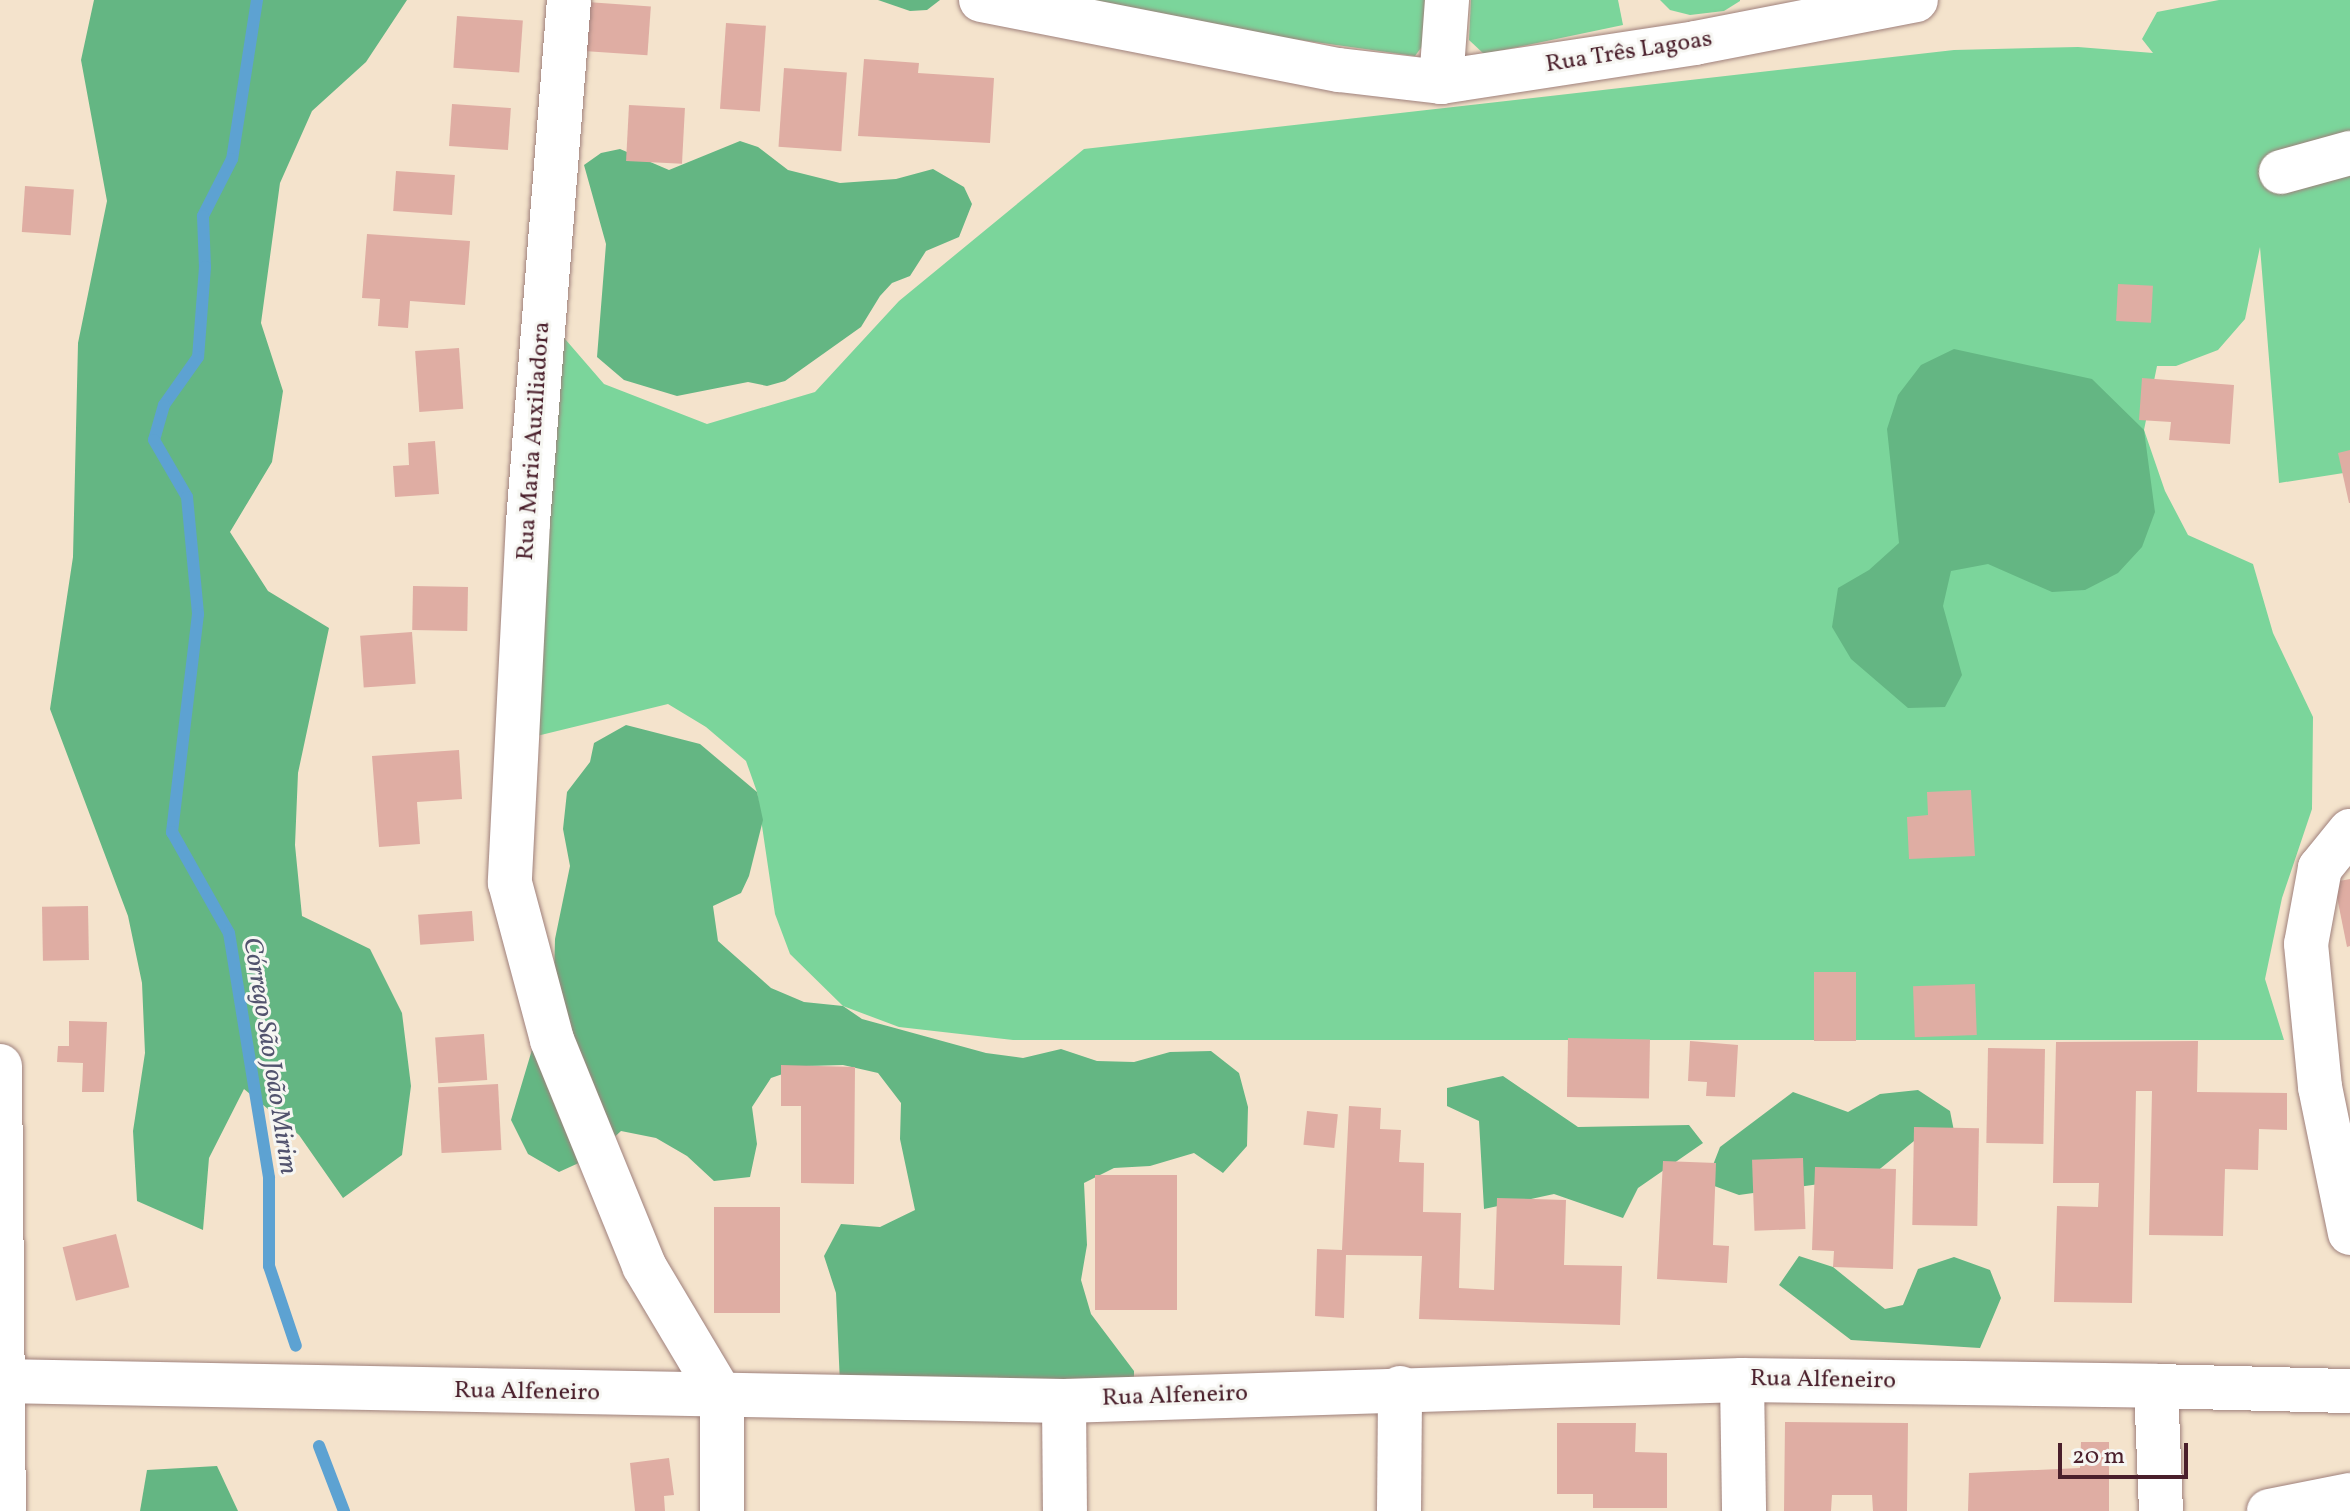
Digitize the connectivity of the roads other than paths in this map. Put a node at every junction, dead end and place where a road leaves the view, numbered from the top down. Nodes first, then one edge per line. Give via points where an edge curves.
1 (569, 0) edge
2 (981, 0) edge
3 (1447, 0) edge
4 (1916, 0) edge
5 (1441, 82) junction
6 (2350, 153) edge
7 (2281, 172) dead end
8 (2350, 831) edge
9 (0, 1066) edge
10 (2350, 1233) edge
11 (1742, 1380) junction
12 (2, 1381) edge
13 (2156, 1386) junction
14 (1400, 1388) junction
15 (2350, 1391) edge
16 (722, 1397) junction
17 (1064, 1401) junction
18 (2350, 1495) edge
19 (4, 1511) edge
20 (722, 1511) edge
21 (1065, 1511) edge
22 (1399, 1511) edge
23 (1744, 1511) edge
24 (2161, 1511) edge
25 (2269, 1511) edge

1 - 16 street, Rua Maria Auxiliadora via 528,522 510,883 552,1040 644,1266
2 - 5 street, Rua Três Lagoas via 1339,70
3 - 5 street
4 - 5 street, Rua Três Lagoas via 1695,43
6 - 7 street
8 - 10 street via 2320,868 2306,944 2320,1087
9 - 12 street
11 - 13 street, Rua Alfeneiro
11 - 14 street, Rua Alfeneiro
11 - 23 street
12 - 16 street, Rua Alfeneiro
12 - 19 street
13 - 15 street, Rua Alfeneiro
13 - 24 street
14 - 17 street, Rua Alfeneiro
14 - 22 street
16 - 17 street, Rua Alfeneiro
16 - 20 street
17 - 21 street
18 - 25 street

